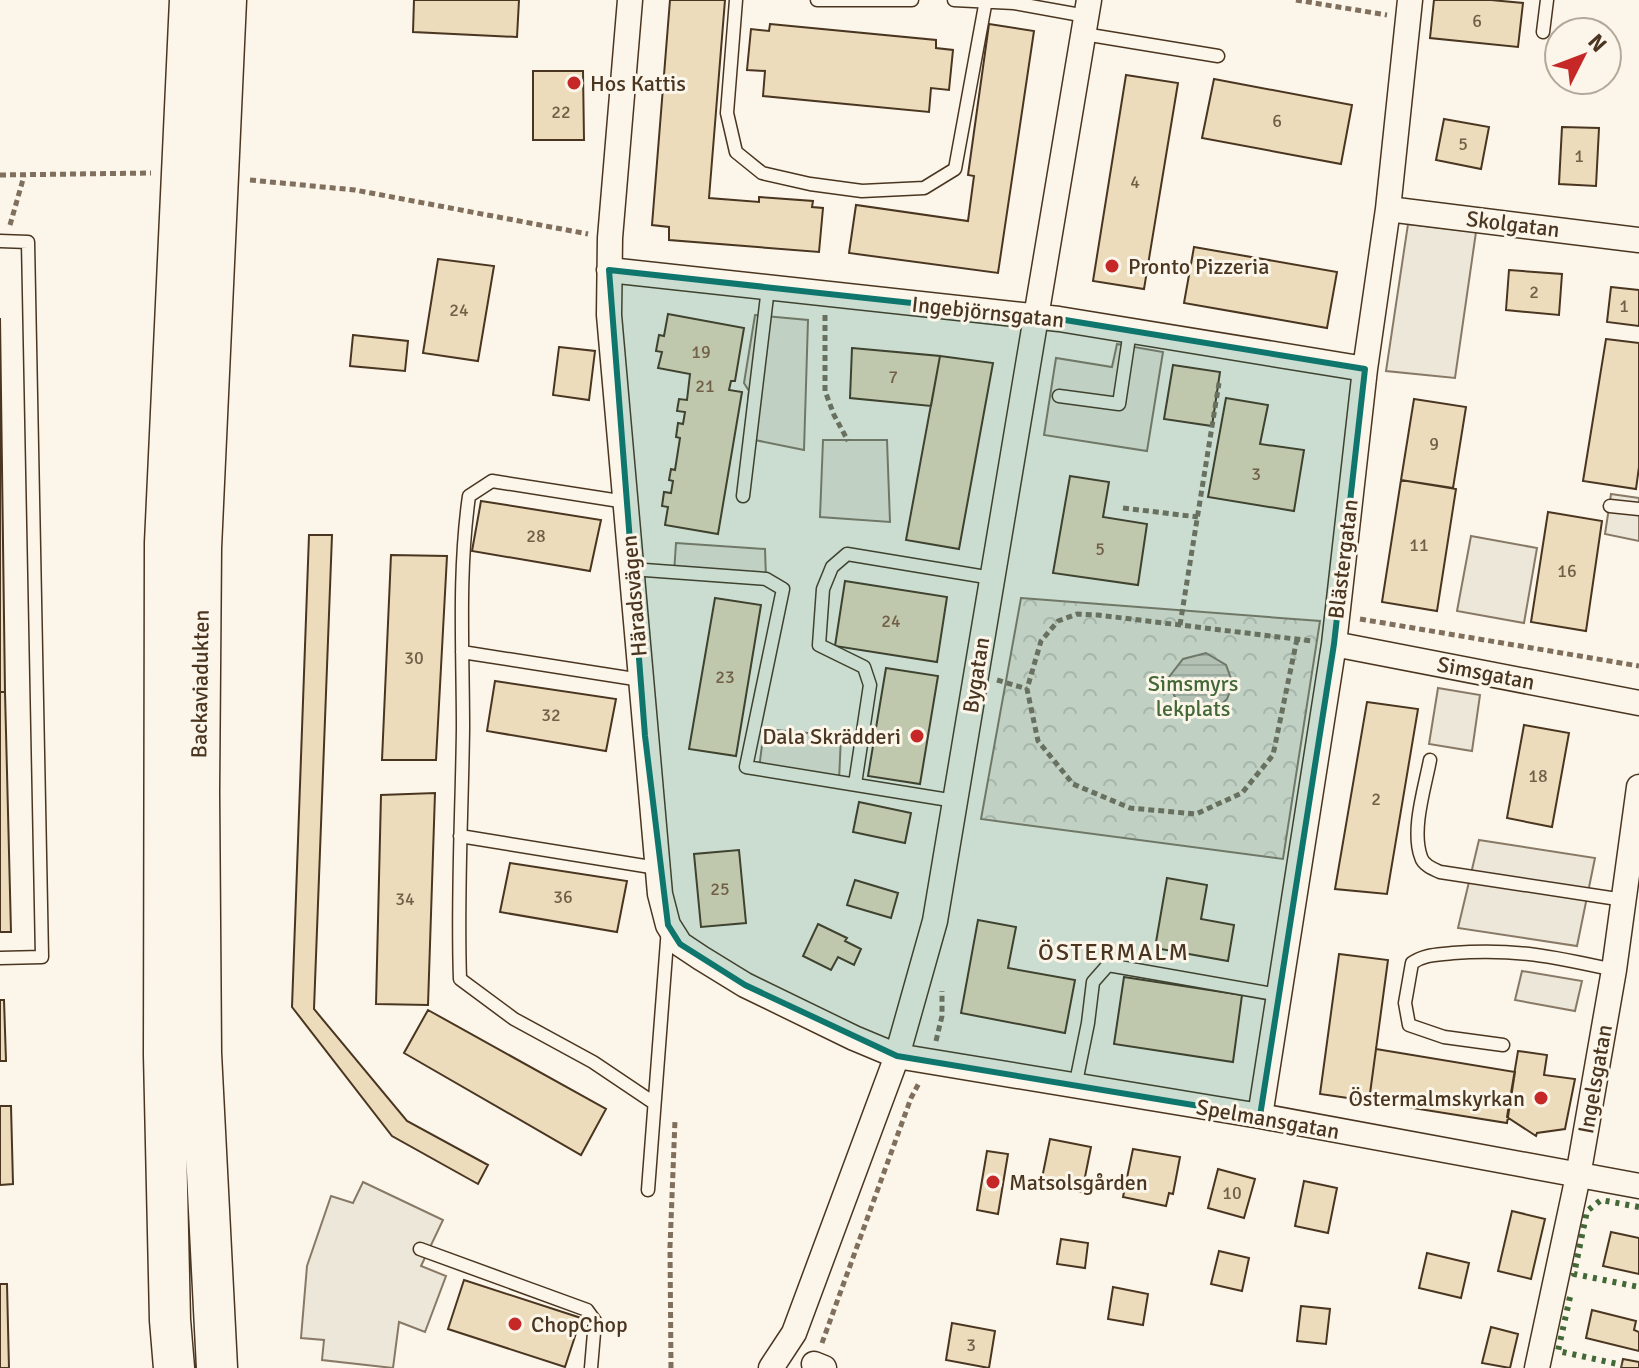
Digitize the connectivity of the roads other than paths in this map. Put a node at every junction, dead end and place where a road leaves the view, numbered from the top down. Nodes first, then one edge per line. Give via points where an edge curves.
1 (165, 0) edge
2 (190, 0) edge
3 (226, 0) edge
4 (630, 0) edge
5 (736, 0) edge
6 (817, 0) edge
7 (912, 0) edge
8 (954, 0) edge
9 (986, 1) edge
10 (1409, 9) edge
11 (1086, 17) edge
12 (1218, 56) dead end
13 (184, 120) junction
14 (1388, 209) junction
15 (1639, 240) edge
16 (3, 242) edge
17 (609, 270) junction
18 (768, 288) junction
19 (1035, 316) junction
20 (1130, 331) junction
21 (1365, 369) junction
22 (1059, 396) dead end
23 (743, 496) dead end
24 (626, 502) junction
25 (1610, 506) dead end
26 (1639, 509) edge
27 (631, 569) junction
28 (992, 578) junction
29 (1334, 644) junction
30 (462, 652) junction
31 (641, 680) junction
32 (1639, 703) edge
33 (1430, 760) dead end
34 (855, 784) junction
35 (1639, 787) edge
36 (955, 801) junction
37 (460, 836) junction
38 (657, 868) junction
39 (1624, 900) junction
40 (668, 925) junction
41 (0, 958) edge
42 (1614, 970) junction
43 (1279, 995) junction
44 (1503, 1045) dead end
45 (897, 1056) junction
46 (1075, 1087) junction
47 (654, 1103) junction
48 (1260, 1116) junction
49 (1578, 1176) junction
50 (1639, 1186) edge
51 (648, 1190) dead end
52 (420, 1249) dead end
53 (794, 1333) junction
54 (810, 1367) edge
55 (174, 1368) edge
56 (217, 1368) edge
57 (591, 1368) edge
58 (771, 1368) edge
59 (1537, 1368) edge

1 - 13 highway
2 - 13 highway, Backaviadukten
3 - 56 highway, Backaviadukten via 201,548 199,762 201,1053
4 - 17 street, Häradsvägen
5 - 9 lane via 727,113 736,152 762,173 862,191 924,188 955,169
6 - 7 lane
8 - 9 lane
9 - 11 lane
10 - 14 street, Blästergatan
11 - 12 lane
11 - 19 street, Bygatan
13 - 55 highway, Backaviadukten via 165,543 162,787
14 - 15 street, Skolgatan
14 - 21 street, Blästergatan
16 - 41 lane via 28,242 42,957
17 - 18 street, Ingebjörnsgatan
17 - 24 street, Häradsvägen
18 - 19 street, Ingebjörnsgatan
18 - 23 lane
19 - 20 street, Ingebjörnsgatan
19 - 28 street, Bygatan
20 - 21 street, Ingebjörnsgatan
20 - 22 lane via 1119,404
21 - 29 street, Blästergatan
24 - 27 street, Häradsvägen
24 - 30 lane via 492,481 469,496 462,549
25 - 26 lane
27 - 31 street, Häradsvägen
27 - 34 lane via 766,579 783,589 746,767
28 - 34 lane via 847,554 832,567 823,589 819,645 864,667 870,685
28 - 36 street, Bygatan
29 - 32 street, Simsgatan
29 - 43 street, Blästergatan
30 - 31 lane
30 - 37 lane
31 - 38 street, Häradsvägen
33 - 39 lane via 1418,825 1421,858 1429,867
34 - 36 lane
35 - 39 street, Ingelsgatan
36 - 45 street, Bygatan via 935,921
37 - 38 lane
37 - 47 lane via 460,979 514,1019
38 - 40 street, Häradsvägen
39 - 42 street, Ingelsgatan
40 - 45 street via 680,944 745,985
40 - 47 lane
42 - 44 lane via 1531,952 1487,950 1423,956 1412,963 1405,1003 1409,1025 1444,1037
42 - 49 street, Ingelsgatan
43 - 46 lane via 1108,965 1093,982
43 - 48 street, Blästergatan
45 - 46 street, Spelmansgatan
45 - 53 street, Bygatan
46 - 48 street, Spelmansgatan
47 - 51 lane
48 - 49 street, Spelmansgatan
49 - 50 street, Spelmansgatan
49 - 59 street, Ingelsgatan
52 - 57 lane via 587,1310 595,1321
53 - 54 street, Bygatan
53 - 58 street, Bygatan

